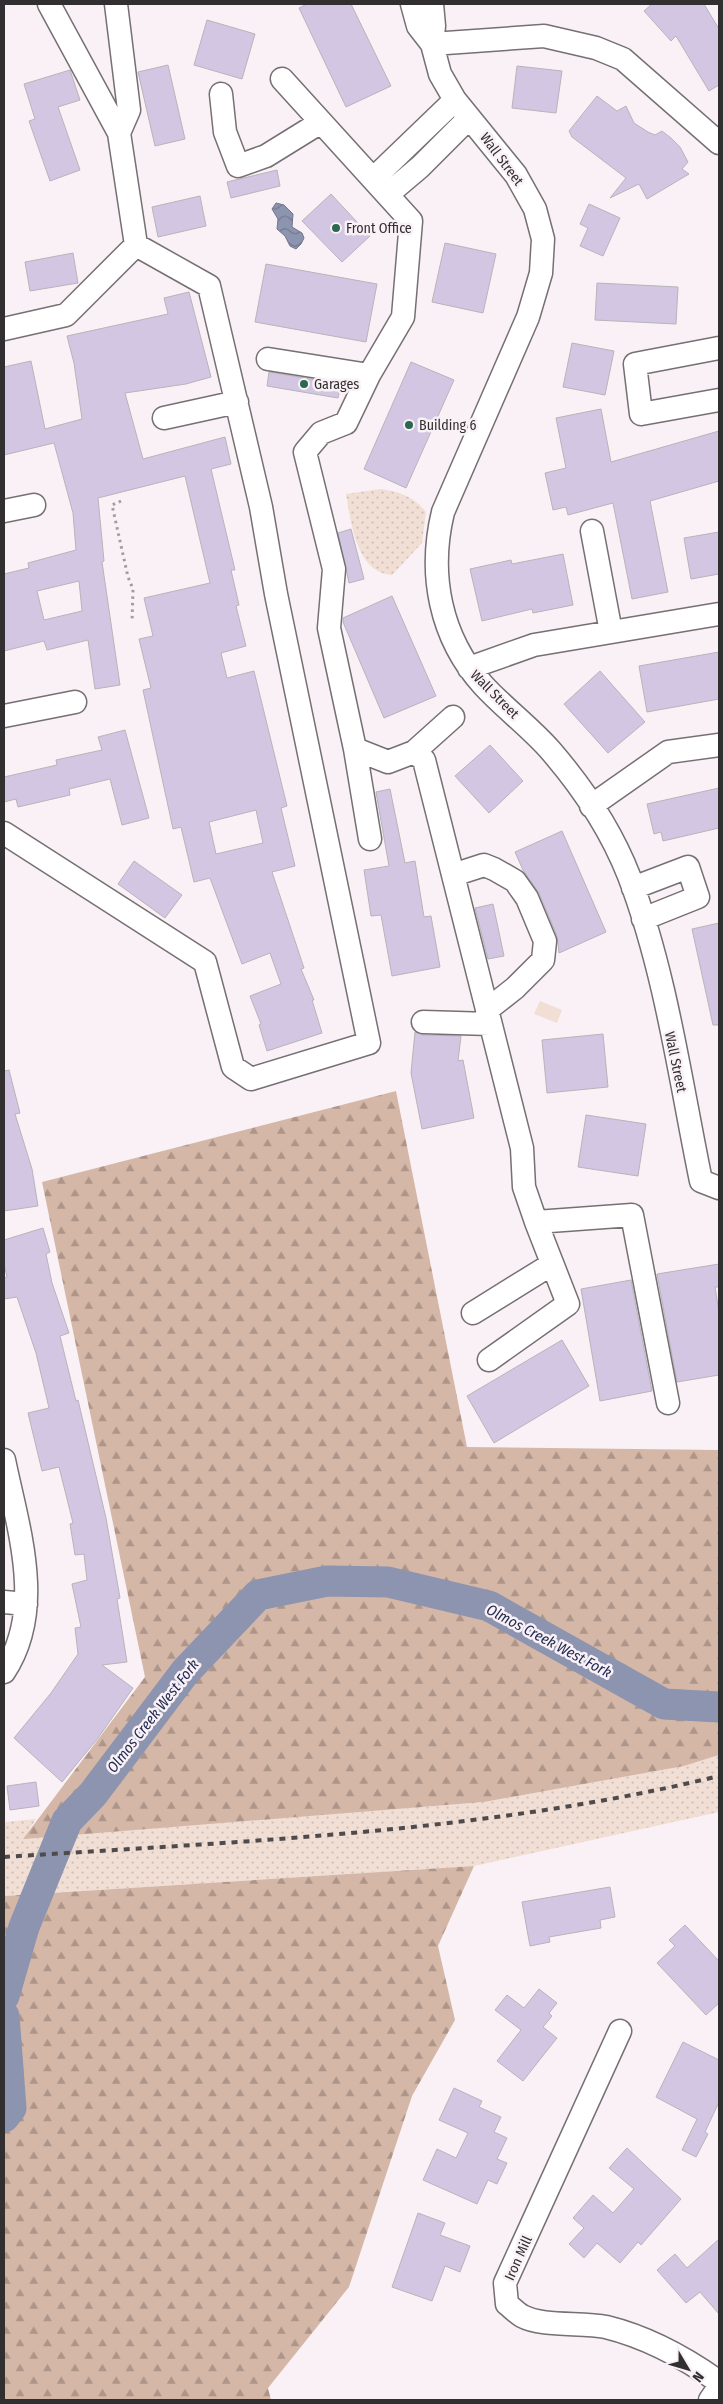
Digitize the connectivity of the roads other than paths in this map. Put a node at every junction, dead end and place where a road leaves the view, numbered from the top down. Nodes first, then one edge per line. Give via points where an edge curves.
1 (50, 4) edge
2 (116, 4) edge
3 (412, 4) edge
4 (432, 4) edge
5 (432, 44) junction
6 (282, 79) dead end
7 (221, 94) dead end
8 (455, 100) junction
9 (469, 118) junction
10 (321, 122) junction
11 (119, 133) junction
12 (719, 143) edge
13 (381, 186) junction
14 (136, 245) junction
15 (4, 329) edge
16 (719, 348) edge
17 (268, 360) dead end
18 (369, 375) junction
19 (719, 400) edge
20 (238, 402) junction
21 (164, 418) dead end
22 (34, 505) dead end
23 (4, 511) edge
24 (592, 531) dead end
25 (719, 614) edge
26 (611, 632) junction
27 (469, 668) junction
28 (75, 702) dead end
29 (4, 716) edge
30 (453, 717) dead end
31 (719, 745) edge
32 (355, 749) junction
33 (414, 752) junction
34 (591, 806) junction
35 (4, 833) edge
36 (370, 839) dead end
37 (453, 875) junction
38 (633, 888) junction
39 (644, 919) junction
40 (489, 1017) junction
41 (423, 1022) dead end
42 (710, 1184) edge
43 (536, 1222) junction
44 (552, 1264) junction
45 (473, 1313) dead end
46 (489, 1360) dead end
47 (668, 1403) dead end
48 (4, 1460) edge
49 (4, 1602) edge
50 (26, 1604) junction
51 (4, 1672) edge
52 (620, 2031) dead end
53 (719, 2382) edge
54 (719, 2387) edge
55 (710, 2400) edge

1 - 11 street
2 - 11 street via 129,110
3 - 5 street, Wall Street via 418,26
4 - 5 street, Wall Street
5 - 8 street, Wall Street via 440,74
5 - 12 street via 544,36 596,48 623,59
6 - 10 street
7 - 10 street via 225,132 238,166 266,156
8 - 9 street, Wall Street
8 - 13 street
9 - 13 street via 420,167
9 - 27 street, Wall Street via 516,175 535,209 543,240 541,273 528,317 449,494 438,530 436,568 440,605 452,640
10 - 13 street
11 - 14 street
13 - 18 street via 411,221 403,317
14 - 15 street via 66,315
14 - 20 street via 209,286
16 - 19 street via 635,364 640,414
17 - 18 street
18 - 32 street via 346,423 321,433 305,452 334,569 329,628
20 - 21 street
20 - 35 street via 370,1043 251,1079 233,1067 205,962
22 - 23 street
24 - 26 street
25 - 26 street
26 - 27 street via 534,645
27 - 34 street, Wall Street via 550,750
28 - 29 street
30 - 33 street
31 - 34 street via 668,752
32 - 33 street via 388,762
32 - 36 street
33 - 37 street via 424,760
34 - 38 street, Wall Street
37 - 40 street
37 - 40 street via 484,865 515,881 527,898 545,941 543,960
38 - 39 street, Wall Street
38 - 39 street via 688,866 698,897
39 - 42 street, Wall Street
40 - 41 street
40 - 43 street via 522,1148 524,1187
43 - 44 street
43 - 47 street via 632,1215
44 - 45 street
44 - 46 street via 568,1304
48 - 50 street via 25,1562
49 - 50 street
50 - 51 street via 14,1654
52 - 53 street, Iron Mill via 505,2283 506,2304 524,2317 603,2327 649,2341 694,2364
54 - 55 street

